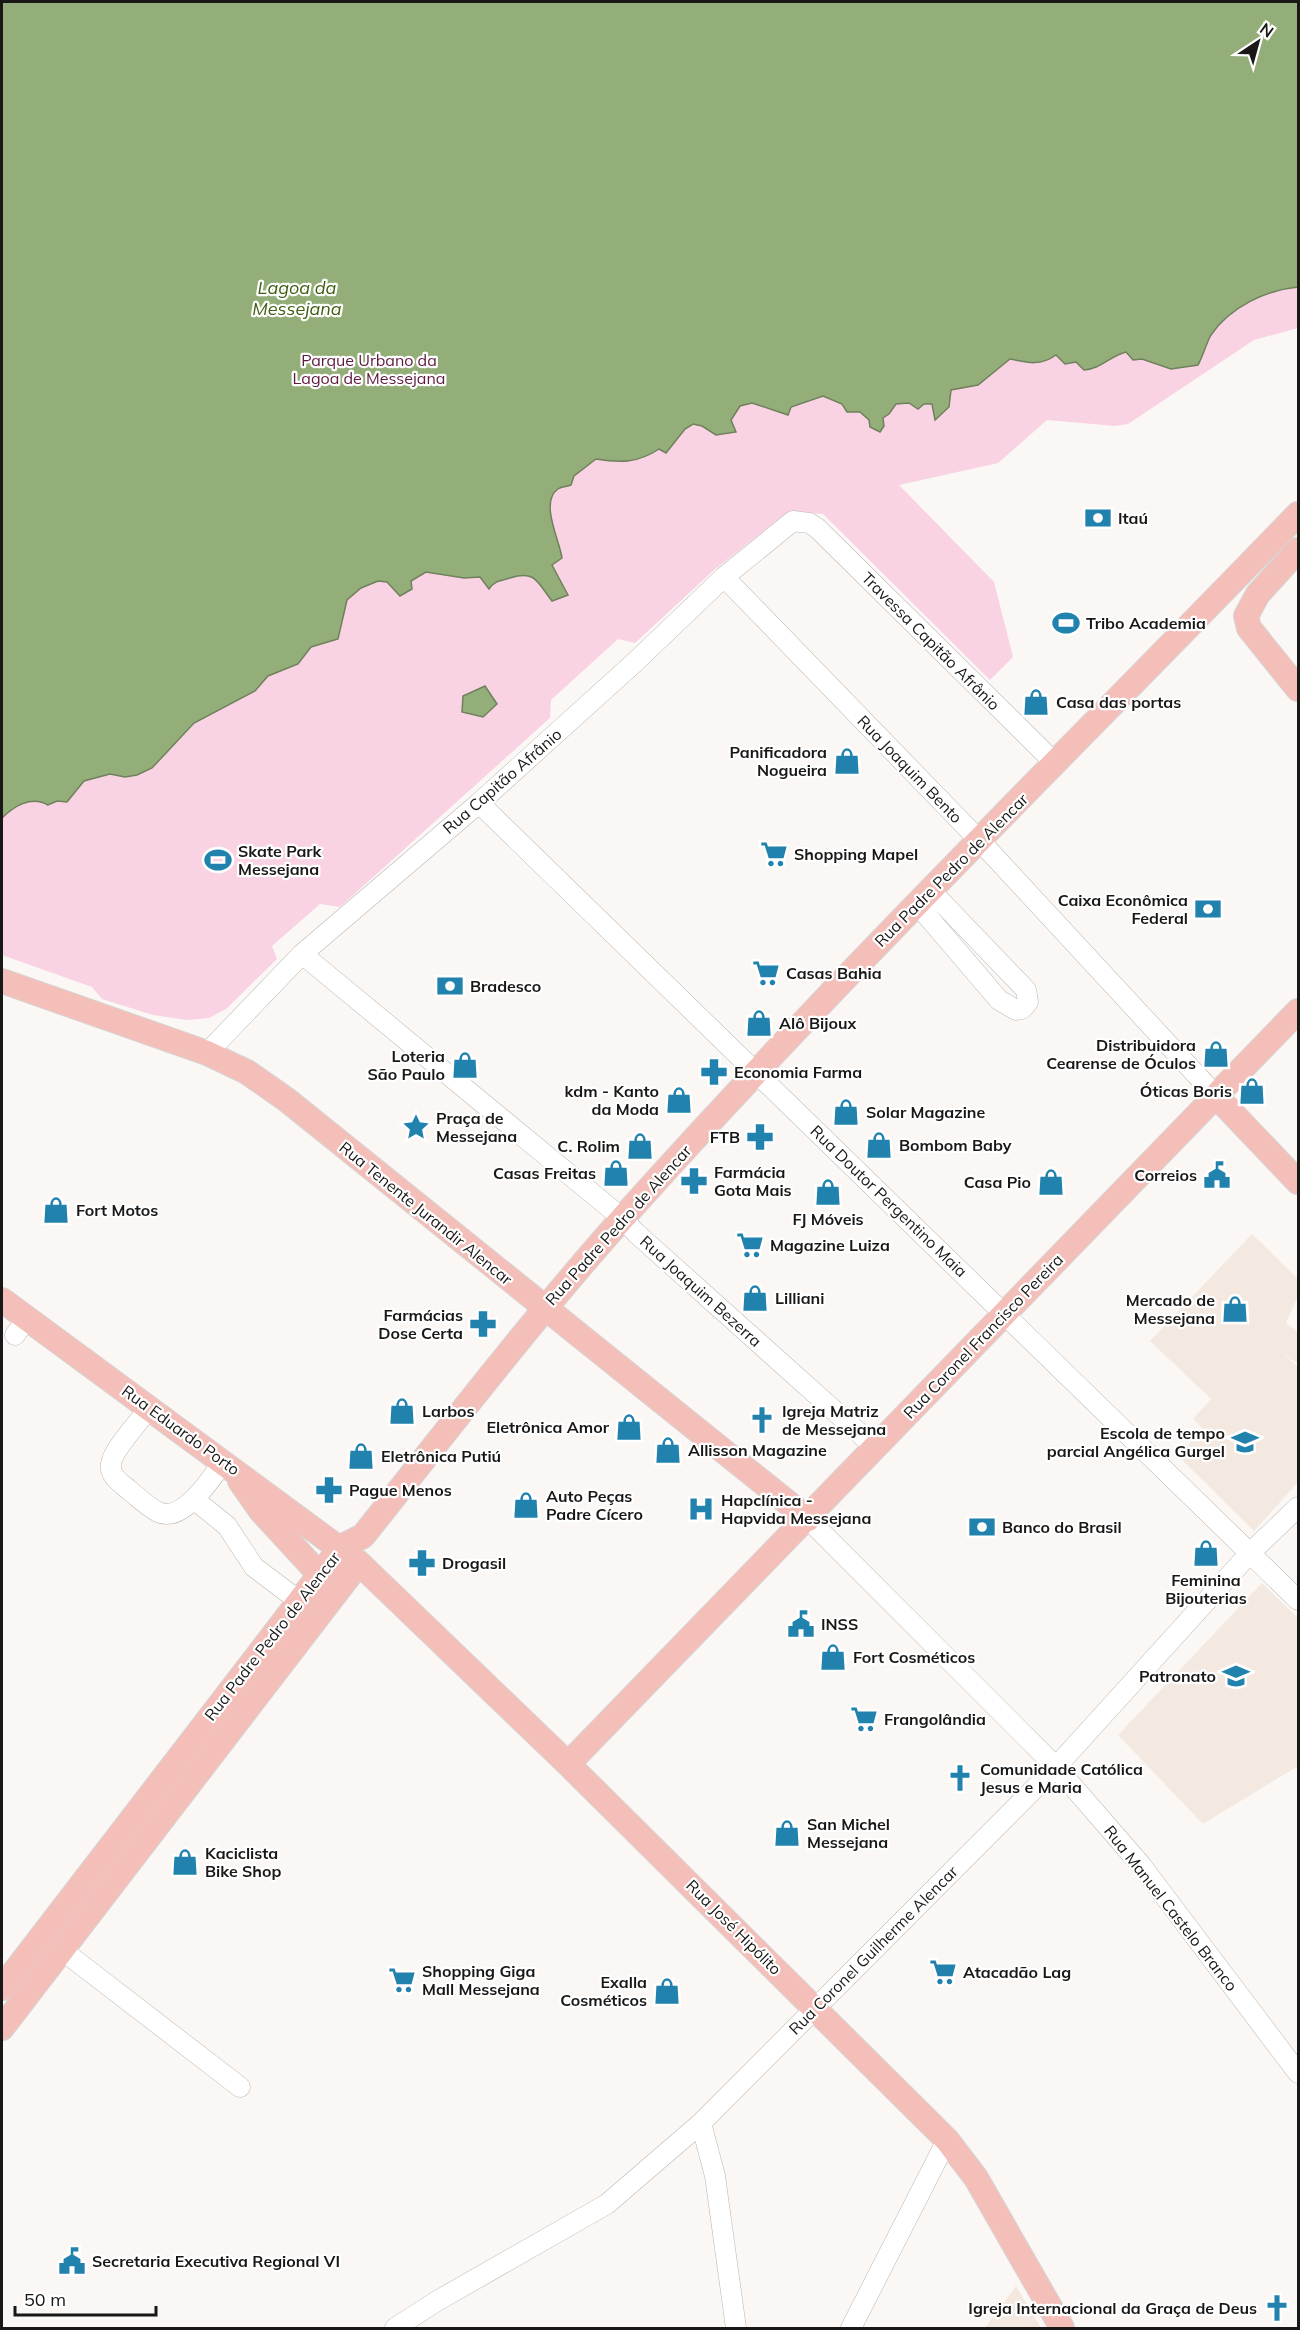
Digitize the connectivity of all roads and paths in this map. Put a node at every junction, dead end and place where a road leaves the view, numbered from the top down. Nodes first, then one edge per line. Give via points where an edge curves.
1 (1299, 514) edge
2 (804, 522) joint
3 (1299, 550) edge
4 (724, 577) junction
5 (1299, 689) edge
6 (1056, 764) junction
7 (478, 803) junction
8 (980, 841) junction
9 (924, 897) junction
10 (302, 954) junction
11 (2, 981) edge
12 (1299, 1011) edge
13 (207, 1053) junction
14 (755, 1072) junction
15 (1216, 1096) junction
16 (1299, 1182) edge
17 (622, 1218) junction
18 (3, 1304) edge
19 (544, 1308) junction
20 (1005, 1313) junction
21 (150, 1407) junction
22 (876, 1448) junction
23 (226, 1463) junction
24 (195, 1500) junction
25 (1299, 1507) edge
26 (808, 1519) junction
27 (341, 1547) junction
28 (1249, 1554) junction
29 (359, 1563) junction
30 (319, 1574) junction
31 (1299, 1600) edge
32 (299, 1601) junction
33 (239, 1680) junction
34 (257, 1696) junction
35 (568, 1764) junction
36 (1056, 1767) junction
37 (62, 1950) junction
38 (2, 1988) edge
39 (816, 2008) junction
40 (2, 2028) edge
41 (1299, 2073) edge
42 (240, 2087) dead end
43 (701, 2123) junction
44 (947, 2140) junction
45 (395, 2328) edge
46 (736, 2328) edge
47 (851, 2328) edge
48 (1062, 2328) edge

1 - 6 main road, Rua Padre Pedro de Alencar
2 - 4 street, Rua Capitão Afrânio via 786,525
2 - 6 street, Travessa Capitão Afrânio via 817,528
3 - 5 main road via 1250,604 1246,616 1249,628
4 - 7 street, Rua Capitão Afrânio
4 - 8 street, Rua Joaquim Bento
6 - 8 main road, Rua Padre Pedro de Alencar
7 - 10 street, Rua Capitão Afrânio
7 - 14 street, Rua Doutor Pergentino Maia
8 - 9 main road, Rua Padre Pedro de Alencar
8 - 15 street, Rua Joaquim Bento
9 - 9 street via 1026,990 1028,1002 1022,1009 1016,1010 999,1000
9 - 14 main road, Rua Padre Pedro de Alencar
10 - 13 street, Rua Capitão Afrânio
10 - 17 street, Rua Joaquim Bezerra
11 - 13 main road, Rua Tenente Jurandir Alencar
12 - 15 main road, Rua Coronel Francisco Pereira
13 - 19 main road, Rua Tenente Jurandir Alencar via 247,1072 287,1100
14 - 17 main road, Rua Padre Pedro de Alencar
14 - 20 street, Rua Doutor Pergentino Maia
15 - 16 main road
15 - 20 main road, Rua Coronel Francisco Pereira
17 - 19 main road, Rua Padre Pedro de Alencar
17 - 22 street, Rua Joaquim Bezerra
18 - 21 main road, Rua Eduardo Porto via 21,1327
19 - 26 main road, Rua Tenente Jurandir Alencar
19 - 27 main road, Rua Padre Pedro de Alencar via 363,1536
20 - 22 main road, Rua Coronel Francisco Pereira
20 - 28 street, Rua Doutor Pergentino Maia
21 - 23 main road, Rua Eduardo Porto
21 - 24 street via 114,1455 112,1474 158,1512 166,1514
22 - 26 main road, Rua Coronel Francisco Pereira
23 - 24 street
23 - 27 main road, Rua Eduardo Porto
23 - 30 main road via 261,1511
24 - 32 street via 227,1526 254,1567
25 - 28 street, Rua Coronel Guilherme Alencar
26 - 35 main road, Rua Coronel Francisco Pereira
26 - 36 street, Rua Manuel Castelo Branco
27 - 29 main road, Rua Eduardo Porto
27 - 30 main road, Rua Padre Pedro de Alencar
28 - 31 street, Rua Doutor Pergentino Maia
28 - 36 street, Rua Coronel Guilherme Alencar
29 - 34 main road, Rua Padre Pedro de Alencar
29 - 35 main road, Rua José Hipólito
30 - 32 main road, Rua Padre Pedro de Alencar
32 - 33 main road, Rua Padre Pedro de Alencar
33 - 34 main road
33 - 38 main road, Rua Padre Pedro de Alencar
34 - 37 main road, Rua Padre Pedro de Alencar
35 - 39 main road, Rua José Hipólito
36 - 39 street, Rua Coronel Guilherme Alencar
36 - 41 street, Rua Manuel Castelo Branco via 1141,1865
37 - 40 main road, Rua Padre Pedro de Alencar
37 - 42 street
39 - 43 street, Rua Coronel Guilherme Alencar
39 - 44 main road, Rua José Hipólito
43 - 45 street, Rua Coronel Guilherme Alencar via 607,2204
43 - 46 street via 716,2176
44 - 47 street
44 - 48 main road, Rua José Hipólito via 976,2178

